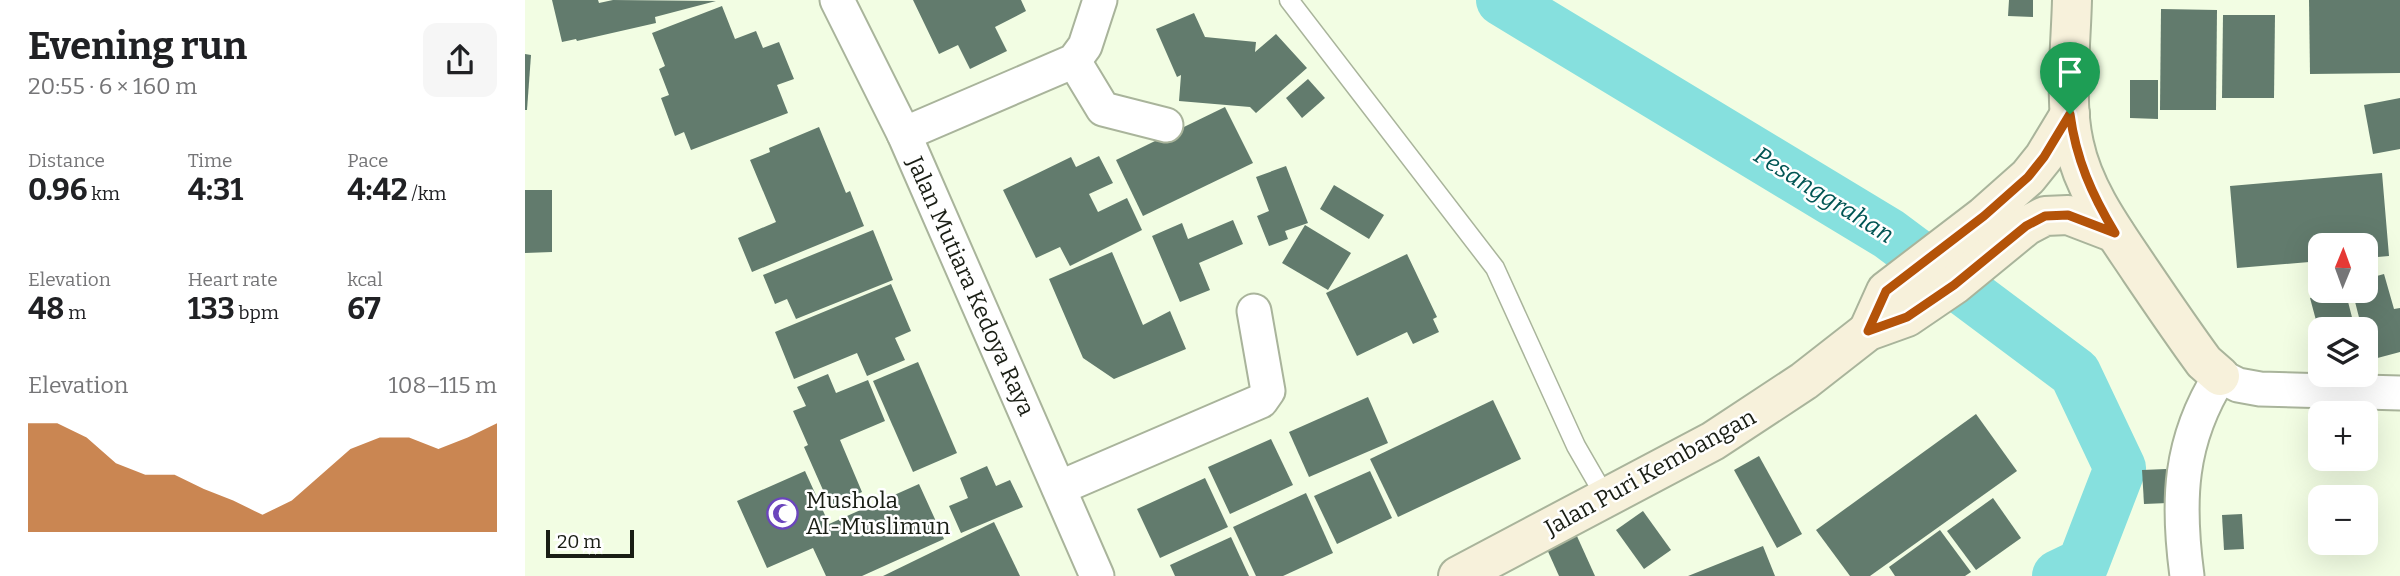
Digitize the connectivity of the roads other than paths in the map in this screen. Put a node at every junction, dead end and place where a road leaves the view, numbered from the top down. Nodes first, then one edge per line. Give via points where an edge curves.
1 (837, 0) edge
2 (1100, 0) edge
3 (1289, 0) edge
4 (2071, 0) edge
5 (1074, 61) junction
6 (2070, 114) junction
7 (1166, 125) dead end
8 (904, 134) junction
9 (2018, 210) junction
10 (2115, 233) junction
11 (1254, 312) dead end
12 (2220, 376) junction
13 (2400, 393) edge
14 (1059, 488) junction
15 (1606, 498) junction
16 (1097, 576) edge
17 (1458, 576) edge
18 (2186, 576) edge

1 - 8 street, Jalan Mutiara Kedoya Raya
2 - 5 street via 1085,46
3 - 15 lane via 1496,268 1576,446
4 - 6 street
5 - 7 street via 1103,109
5 - 8 street
6 - 9 street, Jalan Puri Kembangan via 2028,177
6 - 10 street via 2082,170
8 - 14 street, Jalan Mutiara Kedoya Raya
9 - 10 street, Jalan Puri Kembangan via 2068,215
9 - 15 street, Jalan Puri Kembangan via 1954,285 1896,304 1804,381 1723,435
10 - 12 street via 2196,352
11 - 14 street via 1268,391 1261,401
12 - 13 street via 2260,390
12 - 18 street via 2204,402 2187,450 2182,489
14 - 16 street, Jalan Mutiara Kedoya Raya
15 - 17 street, Jalan Puri Kembangan

